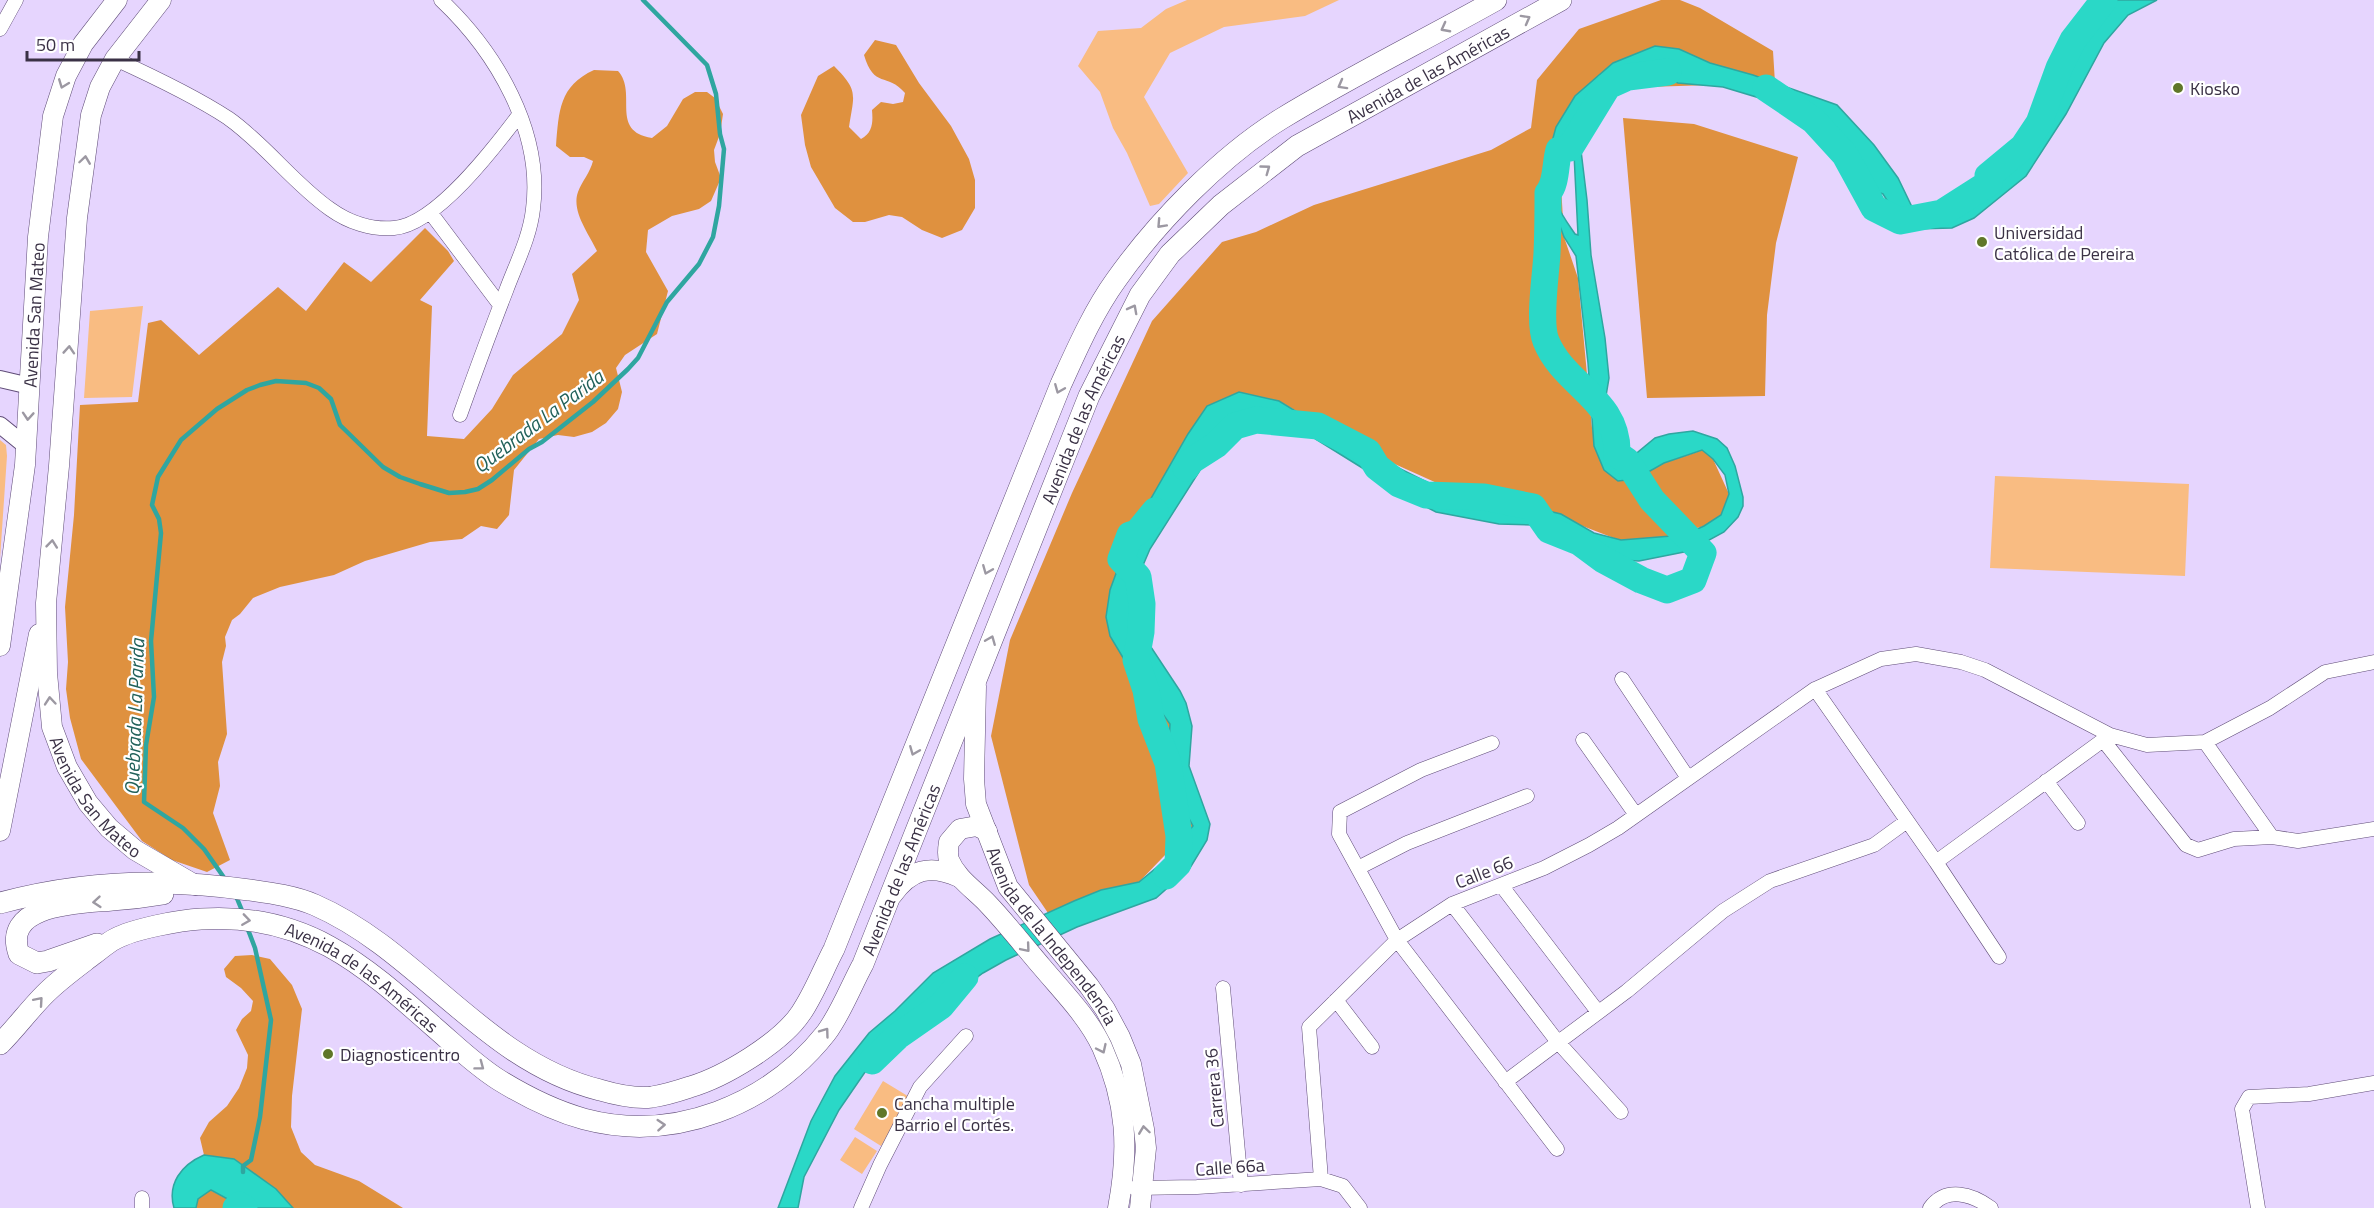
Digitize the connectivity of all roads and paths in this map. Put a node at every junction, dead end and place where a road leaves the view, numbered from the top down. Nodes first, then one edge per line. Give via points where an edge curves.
1 (16, 0) edge
2 (117, 0) edge
3 (161, 0) edge
4 (441, 0) edge
5 (1496, 0) edge
6 (1561, 0) edge
7 (0, 29) edge
8 (115, 59) junction
9 (519, 115) junction
10 (430, 212) junction
11 (500, 305) junction
12 (0, 379) edge
13 (30, 386) junction
14 (460, 415) dead end
15 (0, 425) edge
16 (26, 446) junction
17 (1007, 520) junction
18 (1033, 535) junction
19 (46, 603) junction
20 (0, 646) edge
21 (2374, 662) edge
22 (976, 678) junction
23 (1622, 679) dead end
24 (1815, 689) junction
25 (2107, 738) junction
26 (1583, 740) dead end
27 (2205, 742) junction
28 (1492, 743) dead end
29 (1688, 778) junction
30 (2046, 781) junction
31 (1527, 796) dead end
32 (1636, 815) junction
33 (1907, 820) junction
34 (2078, 823) dead end
35 (2374, 829) edge
36 (0, 831) edge
37 (987, 831) junction
38 (2272, 837) junction
39 (1936, 862) junction
40 (1359, 868) junction
41 (959, 877) junction
42 (204, 884) junction
43 (1501, 885) junction
44 (890, 898) junction
45 (0, 903) edge
46 (1452, 904) junction
47 (116, 938) junction
48 (1397, 940) junction
49 (2000, 957) dead end
50 (1223, 988) dead end
51 (1336, 1000) junction
52 (1598, 1012) junction
53 (966, 1036) dead end
54 (1557, 1041) junction
55 (0, 1044) edge
56 (1372, 1047) dead end
57 (1505, 1082) junction
58 (2374, 1083) edge
59 (1621, 1112) dead end
60 (1557, 1149) dead end
61 (1321, 1179) junction
62 (1241, 1185) junction
63 (1122, 1188) junction
64 (1141, 1198) edge
65 (861, 1208) edge
66 (1118, 1208) edge
67 (1360, 1208) edge
68 (1930, 1208) edge
69 (1991, 1208) edge
70 (2258, 1208) edge

1 - 7 street
2 -> 13 main road, Avenida San Mateo via 83,44 66,76 53,116 39,237
3 - 8 main road, Avenida San Mateo
4 - 9 street via 484,48
5 -> 17 main road, Avenida de las Américas via 1280,119 1180,203 1115,280 1089,323
18 -> 6 main road, Avenida de las Américas via 1089,396 1140,295 1170,254 1221,205 1297,146
8 - 10 street via 228,119 329,208 353,223 395,229
19 -> 8 main road, Avenida San Mateo via 78,218 94,102
9 - 10 street via 473,173
9 - 11 street via 531,155 533,208
10 - 11 street
11 - 14 street
12 - 13 street
13 -> 16 main road, Avenida San Mateo
15 - 16 street
16 - 20 main road, Avenida San Mateo
17 - 18 main road via 1025,525
17 -> 42 main road, Avenida de las Américas via 834,949 801,1013 786,1030 711,1081 652,1097 623,1096 567,1080 517,1055 355,926 313,904 278,894
22 -> 18 main road, Avenida de las Américas
19 - 36 main road, Avenida San Mateo
42 -> 19 main road, Avenida San Mateo via 135,850 88,803 52,727
21 - 27 street via 2325,672 2270,708
22 - 37 main road, Avenida de la Independencia via 974,779 976,804
22 - 44 main road, Avenida de las Américas
23 - 29 street
24 - 25 street, Calle 66 via 1881,659 1916,654 1985,670
24 - 29 street, Calle 66
24 - 33 street
25 - 27 street via 2147,746
25 - 30 street
25 - 38 street via 2186,845 2198,850 2234,838
26 - 32 street
27 - 38 street
28 - 40 street via 1421,770 1340,812 1339,834
29 - 32 street, Calle 66
30 - 34 street
30 - 39 street
31 - 40 street via 1407,843
32 - 43 street, Calle 66 via 1589,845
33 - 39 street
33 - 52 street via 1874,844 1770,881 1723,911
35 - 38 street via 2298,841
37 - 41 main road via 969,826 960,829 949,842 949,859
64 -> 37 main road, Avenida de la Independencia via 1146,1148 1131,1064 1105,1009 1008,887
39 - 49 street
40 - 48 street
41 - 44 main road via 942,870 920,872 910,876
41 -> 63 main road, Avenida de la Independencia via 988,904 1070,1000 1102,1047 1119,1096 1126,1146
42 - 45 main road, Avenida de las Américas via 161,882 70,888
42 -> 47 main road via 174,893 45,909 24,921 15,943 19,954 36,963
43 - 46 street, Calle 66
43 - 52 street
47 -> 44 main road, Avenida de las Américas via 172,922 212,918 279,925 321,941 379,978 500,1081 585,1119 649,1126 717,1114 781,1078 808,1054 828,1030 863,964
46 - 48 street, Calle 66
46 - 54 street
55 -> 47 main road, Avenida de las Américas via 46,993
48 - 51 street, Calle 66
48 - 57 street
50 - 62 street, Carrera 36
51 - 56 street
51 - 61 street, Calle 66 via 1310,1027
52 - 54 street
53 - 65 street via 920,1088
54 - 57 street
54 - 59 street
57 - 60 street
58 - 70 street via 2309,1094 2249,1097 2242,1109
61 - 62 street, Calle 66a
61 - 67 street via 1343,1186
62 - 64 street, Calle 66a
63 - 64 street
63 - 66 main road, Avenida de la Independencia
68 - 69 street via 1946,1195 1963,1194

